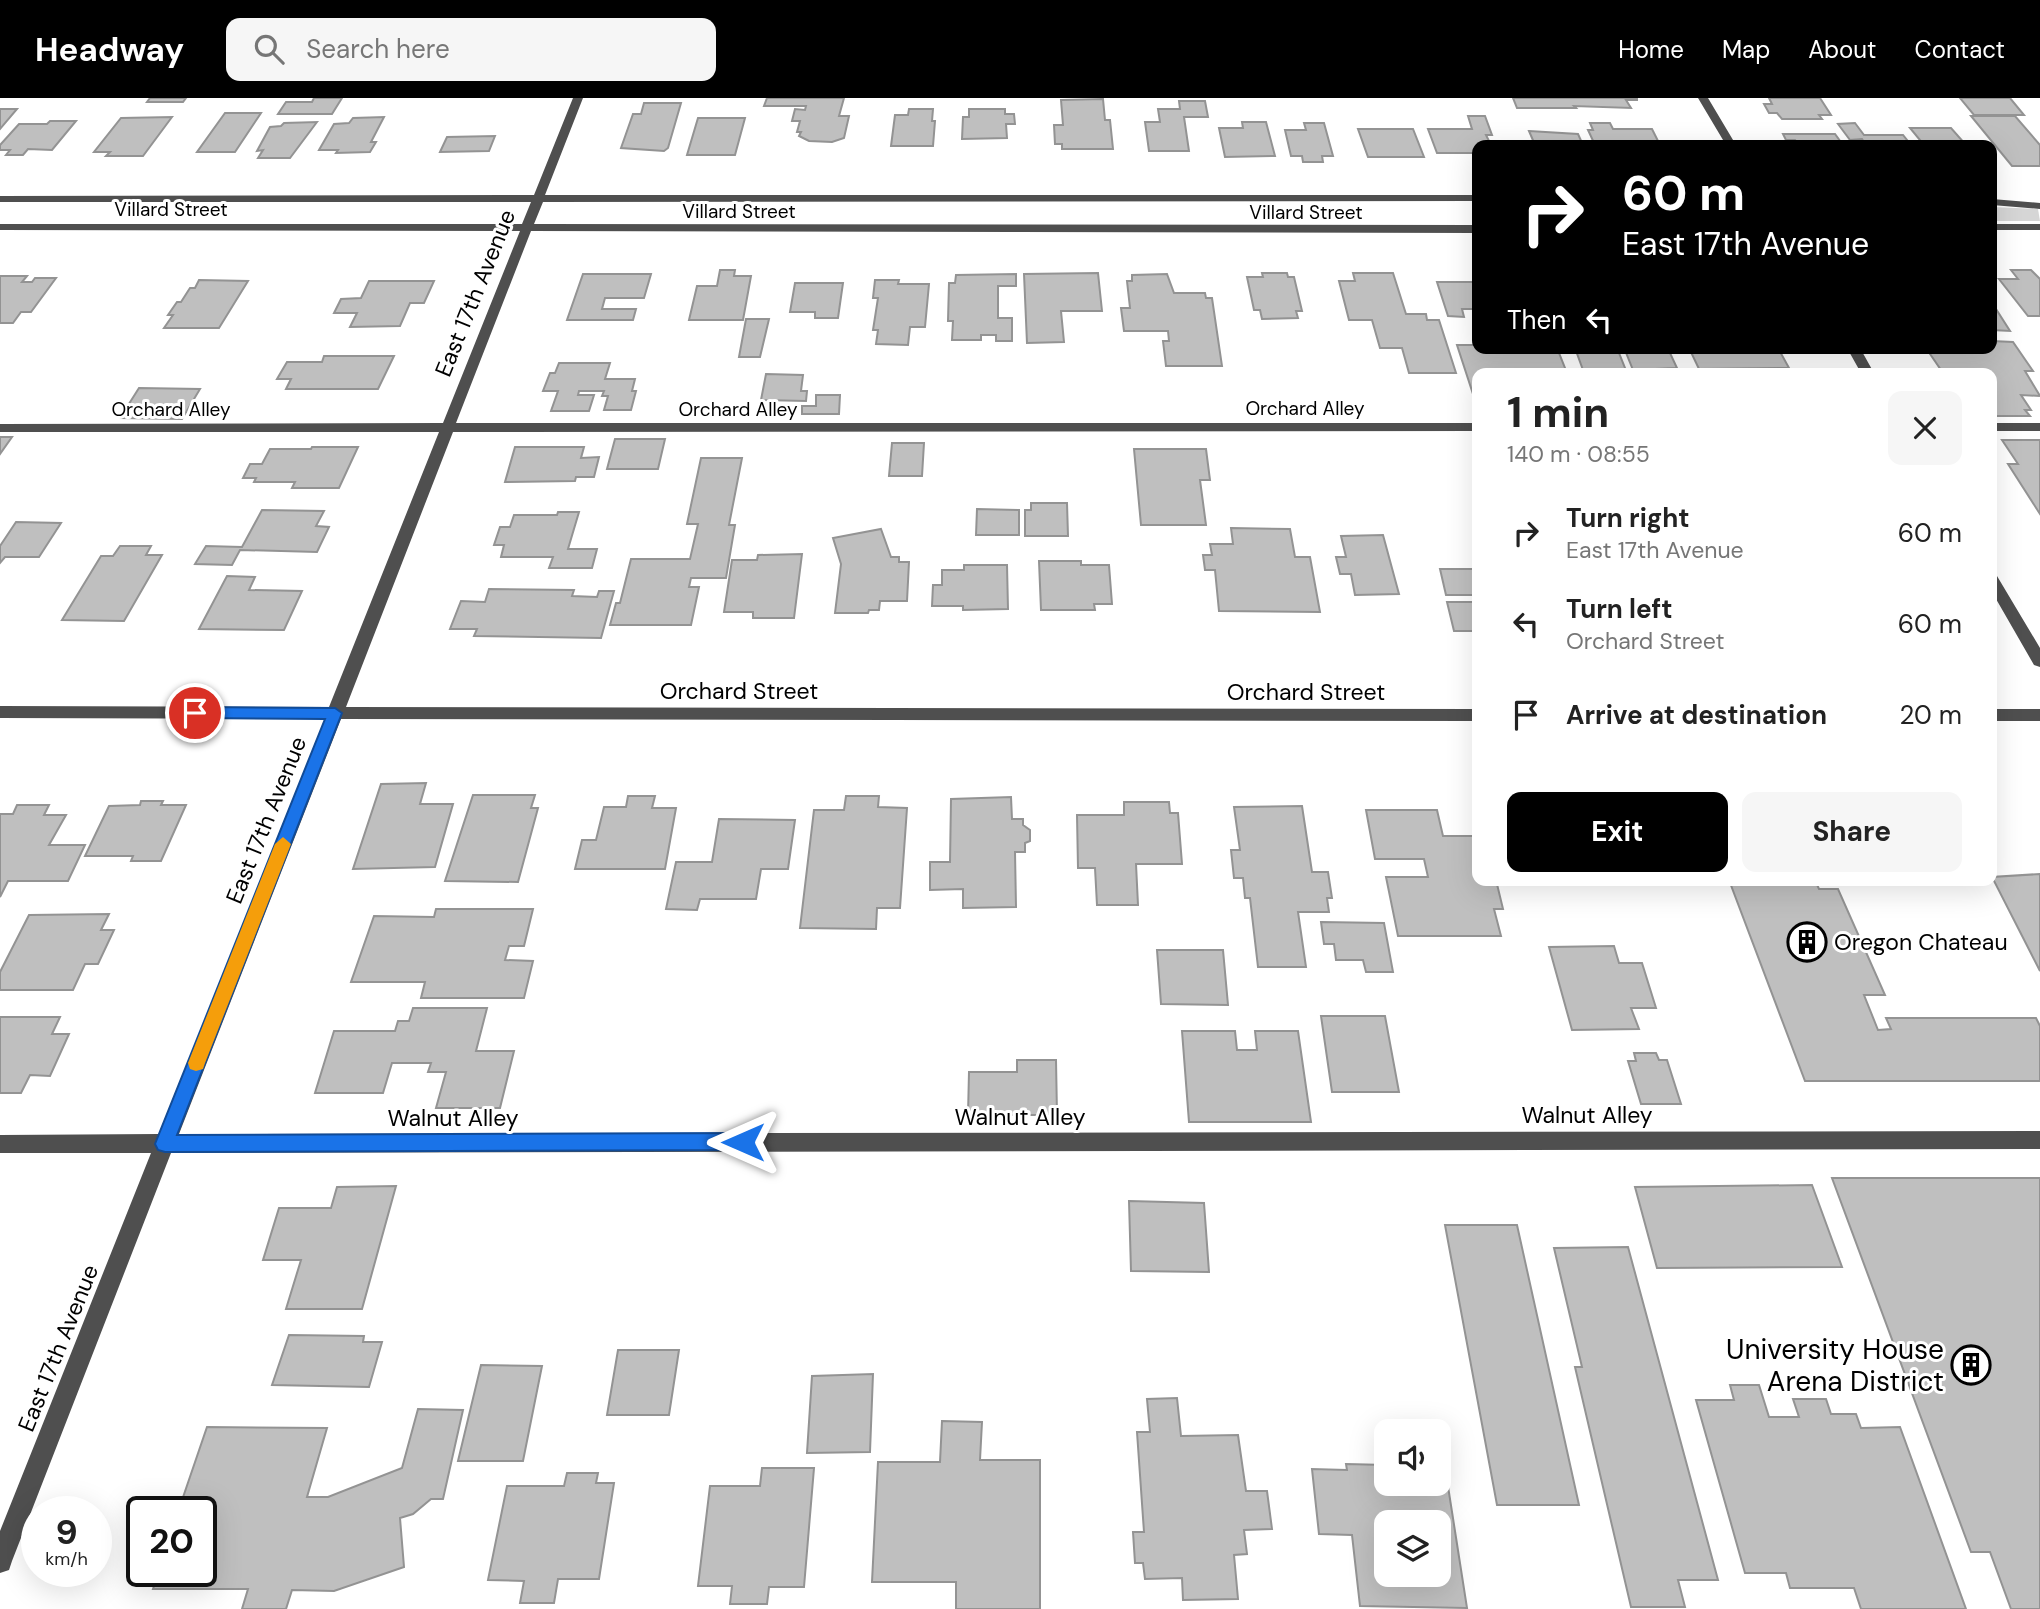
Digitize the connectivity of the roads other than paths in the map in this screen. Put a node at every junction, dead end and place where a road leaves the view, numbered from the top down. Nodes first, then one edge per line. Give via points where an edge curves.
1 (578, 98) edge
2 (1703, 98) edge
3 (1728, 140) edge
4 (1472, 198) edge
5 (0, 199) edge
6 (538, 199) junction
7 (1997, 202) edge
8 (2040, 206) edge
9 (0, 227) edge
10 (1997, 227) edge
11 (2040, 227) edge
12 (527, 228) junction
13 (1472, 229) edge
14 (1472, 427) edge
15 (1997, 427) edge
16 (2040, 427) edge
17 (0, 428) edge
18 (448, 428) junction
19 (1997, 588) edge
20 (2040, 661) edge
21 (0, 712) edge
22 (335, 713) junction
23 (1472, 715) edge
24 (1997, 715) edge
25 (2040, 715) edge
26 (2040, 1140) edge
27 (0, 1144) edge
28 (165, 1144) junction
29 (0, 1561) edge

1 - 6 street, East 17th Avenue
2 - 3 street
4 - 6 street, Villard Street
5 - 6 street, Villard Street
6 - 12 street, East 17th Avenue
7 - 8 street
9 - 12 street, Villard Street
10 - 11 street
12 - 13 street, Villard Street
12 - 18 street, East 17th Avenue
14 - 18 street, Orchard Alley
15 - 16 street
17 - 18 street, Orchard Alley
18 - 22 street, East 17th Avenue
19 - 20 street
21 - 22 street, Orchard Street
22 - 23 street, Orchard Street
22 - 28 street, East 17th Avenue
24 - 25 street
26 - 28 street, Walnut Alley
27 - 28 street, Walnut Alley
28 - 29 street, East 17th Avenue

